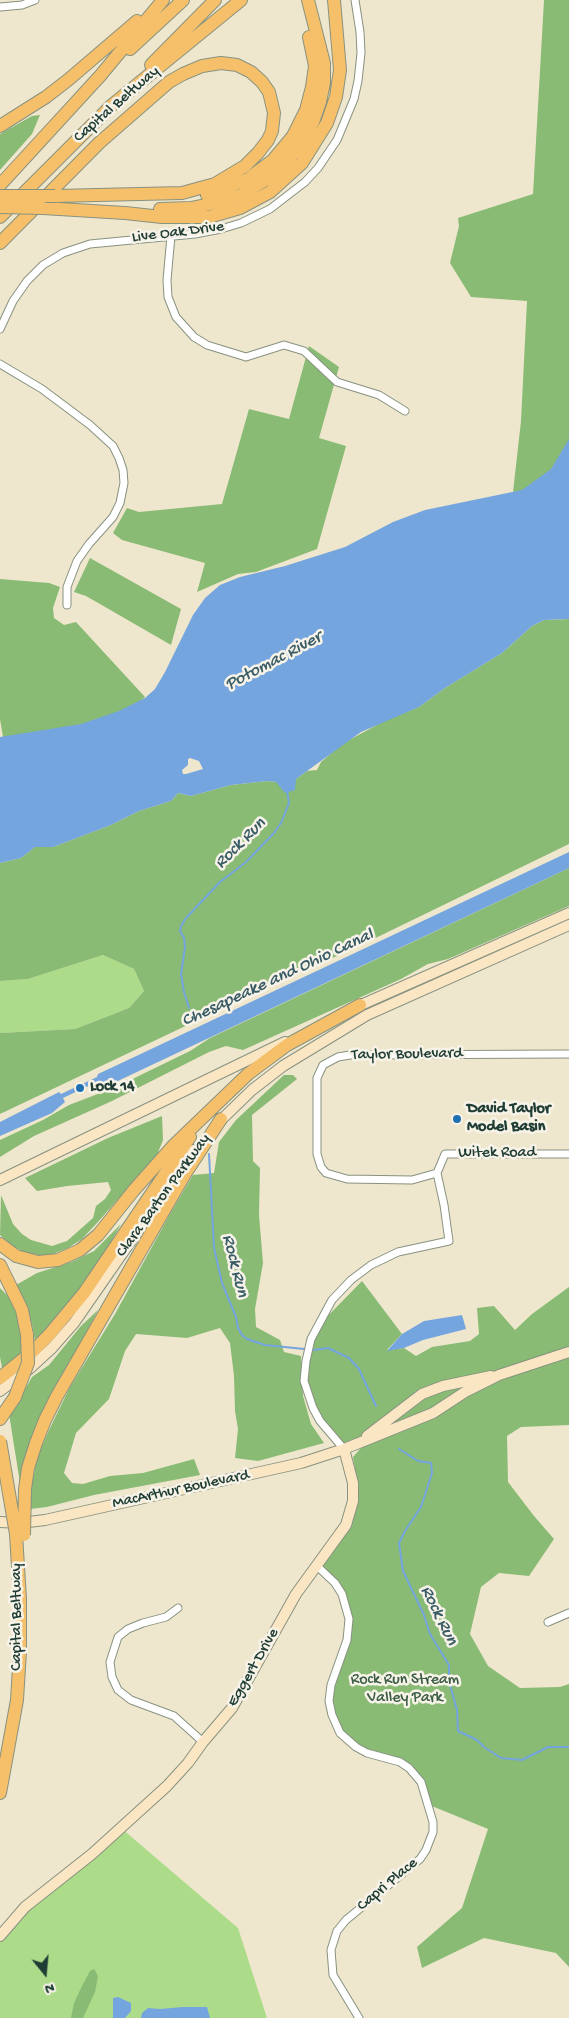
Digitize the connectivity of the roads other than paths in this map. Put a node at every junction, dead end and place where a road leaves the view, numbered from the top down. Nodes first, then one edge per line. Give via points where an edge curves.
1 (35, 0) edge
2 (162, 0) edge
3 (183, 0) edge
4 (215, 0) edge
5 (240, 0) edge
6 (334, 0) edge
7 (355, 0) edge
8 (305, 4) edge
9 (0, 7) edge
10 (100, 76) junction
11 (111, 106) junction
12 (0, 126) edge
13 (0, 185) edge
14 (0, 196) edge
15 (55, 196) junction
16 (0, 207) edge
17 (43, 208) junction
18 (0, 217) edge
19 (171, 236) junction
20 (0, 243) edge
21 (0, 329) edge
22 (0, 364) edge
23 (406, 411) dead end
24 (67, 605) dead end
25 (569, 913) edge
26 (569, 926) edge
27 (360, 1005) junction
28 (569, 1054) edge
29 (226, 1095) junction
30 (221, 1119) junction
31 (569, 1154) edge
32 (437, 1172) junction
33 (0, 1180) edge
34 (0, 1244) edge
35 (0, 1265) edge
36 (569, 1352) edge
37 (499, 1375) junction
38 (0, 1378) edge
39 (0, 1391) edge
40 (0, 1419) edge
41 (0, 1441) edge
42 (359, 1442) junction
43 (344, 1449) junction
44 (0, 1522) edge
45 (20, 1535) junction
46 (316, 1565) junction
47 (178, 1608) dead end
48 (569, 1613) edge
49 (548, 1622) dead end
50 (203, 1742) junction
51 (0, 1793) edge
52 (0, 1936) edge
53 (360, 2018) edge

1 - 9 street
2 - 10 highway, Capital Beltway
2 - 12 highway via 68,80
3 - 10 highway
4 - 11 highway
5 - 11 highway, Capital Beltway
6 - 17 highway via 340,70 336,97 327,123 302,163 270,192 240,208 200,217
7 - 19 street, Live Oak Drive via 361,40 358,81 344,126 329,154 294,192 259,215 212,232
8 - 15 highway via 315,66 306,110 293,136 278,154 248,179 210,194 181,198
8 - 17 highway via 324,64 320,102 301,145 286,164 267,179 241,194 191,208
10 - 13 highway, Capital Beltway
11 - 18 highway, Capital Beltway
14 - 15 highway, bridge
15 - 20 highway via 182,193 215,184 245,166 268,140 274,113 269,92 251,72 237,65 202,66 183,74 169,82 99,144
16 - 17 highway, bridge
19 - 21 street, Live Oak Drive via 90,244 63,253 26,281
19 - 23 street via 168,297 176,317 194,336 207,345 246,357 284,346 304,351 337,382 379,395
22 - 24 street via 42,388 90,425 113,446 123,470 120,503 113,517 77,561 67,587
25 - 27 main road
26 - 30 main road, Clara Barton Parkway via 367,1015 283,1066
27 - 29 highway via 275,1052
27 - 33 main road
28 - 32 street, Taylor Boulevard via 350,1055 323,1064 317,1078 317,1154 320,1167 326,1173 347,1179 412,1180
29 - 34 highway via 168,1152 98,1235 80,1250 58,1260 38,1262 16,1256
29 - 38 highway via 186,1143 66,1316 32,1352
30 - 39 main road, Clara Barton Parkway via 184,1163 74,1323 52,1348
30 - 45 highway, bridge via 185,1174 57,1396 28,1468
31 - 32 street, Witek Road via 446,1154
32 - 43 street, Eggert Drive via 449,1241 398,1252 371,1264 332,1300 311,1339 304,1381 320,1421
35 - 40 highway, bridge via 22,1310 30,1352 15,1397
36 - 37 main road, MacArthur Boulevard
37 - 42 main road, MacArthur Boulevard via 432,1412
37 - 42 main road, MacArthur Boulevard via 443,1386 422,1394
41 - 45 highway, Capital Beltway, bridge
42 - 43 main road, MacArthur Boulevard
43 - 44 main road, MacArthur Boulevard via 266,1472 55,1518
43 - 46 main road, Eggert Drive via 353,1483 351,1512 338,1539
45 - 51 highway, Capital Beltway via 17,1700
46 - 50 main road, Eggert Drive via 296,1594 240,1696
46 - 53 street, Capri Place via 342,1594 349,1619 347,1640 331,1685 329,1701 340,1733 367,1753 410,1768 421,1782 433,1822 426,1850 420,1859 337,1931 331,1950 333,1975
47 - 50 street via 166,1617 128,1629 118,1637 110,1662 112,1677 118,1690 131,1700 174,1716
48 - 49 street
50 - 52 main road, Eggert Drive via 167,1786 92,1854 25,1907

